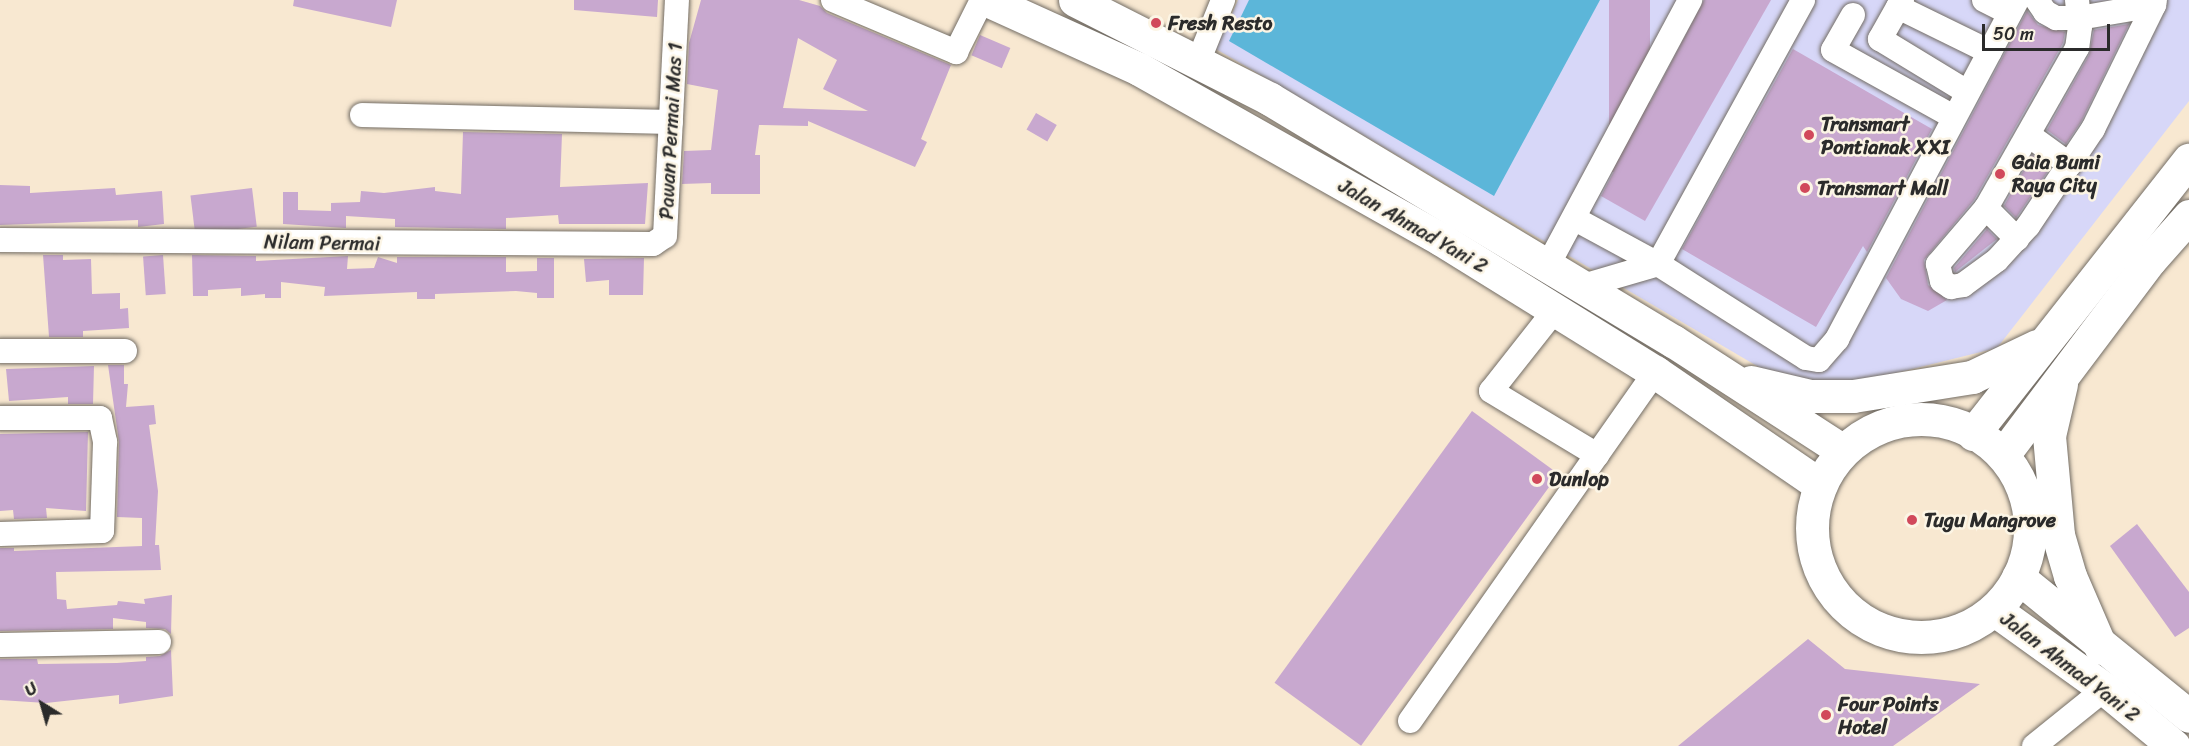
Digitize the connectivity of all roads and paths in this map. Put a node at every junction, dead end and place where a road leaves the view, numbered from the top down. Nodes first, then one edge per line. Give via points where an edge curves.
1 (677, 0) edge
2 (982, 0) edge
3 (987, 0) edge
4 (1075, 0) edge
5 (1223, 0) edge
6 (1690, 0) edge
7 (1803, 0) edge
8 (1984, 0) edge
9 (2037, 0) edge
10 (846, 3) edge
11 (1900, 3) edge
12 (2154, 3) edge
13 (2121, 5) edge
14 (2013, 7) edge
15 (2078, 9) edge
16 (1853, 15) dead end
17 (1990, 52) junction
18 (1198, 62) junction
19 (1967, 92) junction
20 (362, 115) dead end
21 (1954, 117) junction
22 (671, 122) junction
23 (2030, 136) junction
24 (2189, 160) edge
25 (2070, 165) junction
26 (1986, 208) junction
27 (2189, 216) edge
28 (1575, 219) junction
29 (2017, 239) junction
30 (0, 240) edge
31 (643, 242) joint
32 (1658, 264) junction
33 (1548, 265) junction
34 (1583, 286) junction
35 (1555, 310) junction
36 (2042, 344) junction
37 (0, 351) edge
38 (125, 351) dead end
39 (2067, 368) junction
40 (1655, 372) junction
41 (1732, 377) junction
42 (0, 418) edge
43 (1973, 434) junction
44 (1844, 451) junction
45 (1597, 455) junction
46 (2002, 455) junction
47 (1820, 485) junction
48 (0, 534) edge
49 (2018, 577) junction
50 (1995, 610) junction
51 (159, 642) dead end
52 (0, 645) edge
53 (2101, 648) junction
54 (2105, 688) junction
55 (2189, 716) edge
56 (1410, 721) dead end
57 (2034, 746) edge
58 (2174, 746) edge

1 - 22 street, Pawan Permai Mas 1
2 - 10 street via 956,52
3 - 35 highway, Jalan Ahmad Yani 2 via 1139,69 1442,240
4 - 18 highway, Jalan Ahmad Yani 2
5 - 18 street
6 - 28 street
7 - 32 street
8 - 14 street
9 - 15 street via 2045,12 2056,18
11 - 17 street
11 - 19 street via 1880,39
12 - 13 street
12 - 25 street via 2093,129
13 - 15 street
14 - 17 street
15 - 23 street via 2078,48
16 - 21 street via 1833,50
17 - 19 street
18 - 33 highway, Jalan Ahmad Yani 2 via 1270,99
19 - 21 street
20 - 22 street
21 - 32 street via 1837,339 1819,360 1806,358
22 - 31 street, Pawan Permai Mas 1 via 665,236 653,244
23 - 25 street
23 - 26 street
24 - 36 highway
25 - 29 street
26 - 29 street
26 - 29 street via 1938,264 1942,281 1951,287 1963,285
27 - 39 highway
28 - 32 street
28 - 33 street
30 - 31 street, Nilam Permai
32 - 34 street
33 - 34 highway, Jalan Ahmad Yani 2
34 - 41 highway, Jalan Ahmad Yani 2
35 - 40 highway, Jalan Ahmad Yani 2
35 - 45 street via 1491,391
36 - 41 highway via 1972,377 1853,396 1810,396
36 - 43 highway
37 - 38 street
39 - 46 highway
39 - 53 highway via 2051,418 2053,505 2061,552
40 - 45 street
40 - 47 highway, Jalan Ahmad Yani 2
41 - 44 highway, Jalan Ahmad Yani 2
42 - 48 street via 100,418 104,427 102,531
43 - 44 highway, Jalan Ahmad Yani 2 via 1945,421 1916,418 1888,423
43 - 46 highway, Jalan Ahmad Yani 2
44 - 47 highway, Jalan Ahmad Yani 2
45 - 56 street
46 - 49 highway, Jalan Ahmad Yani 2 via 2019,476 2029,504 2031,534
47 - 50 highway, Jalan Ahmad Yani 2 via 1813,511 1817,565 1835,596 1869,625 1893,635 1920,638 1964,628
49 - 50 highway, Jalan Ahmad Yani 2
49 - 53 highway, Jalan Ahmad Yani 2
50 - 54 highway, Jalan Ahmad Yani 2
51 - 52 street
53 - 55 highway, Jalan Ahmad Yani 2
54 - 57 street
54 - 58 highway, Jalan Ahmad Yani 2

